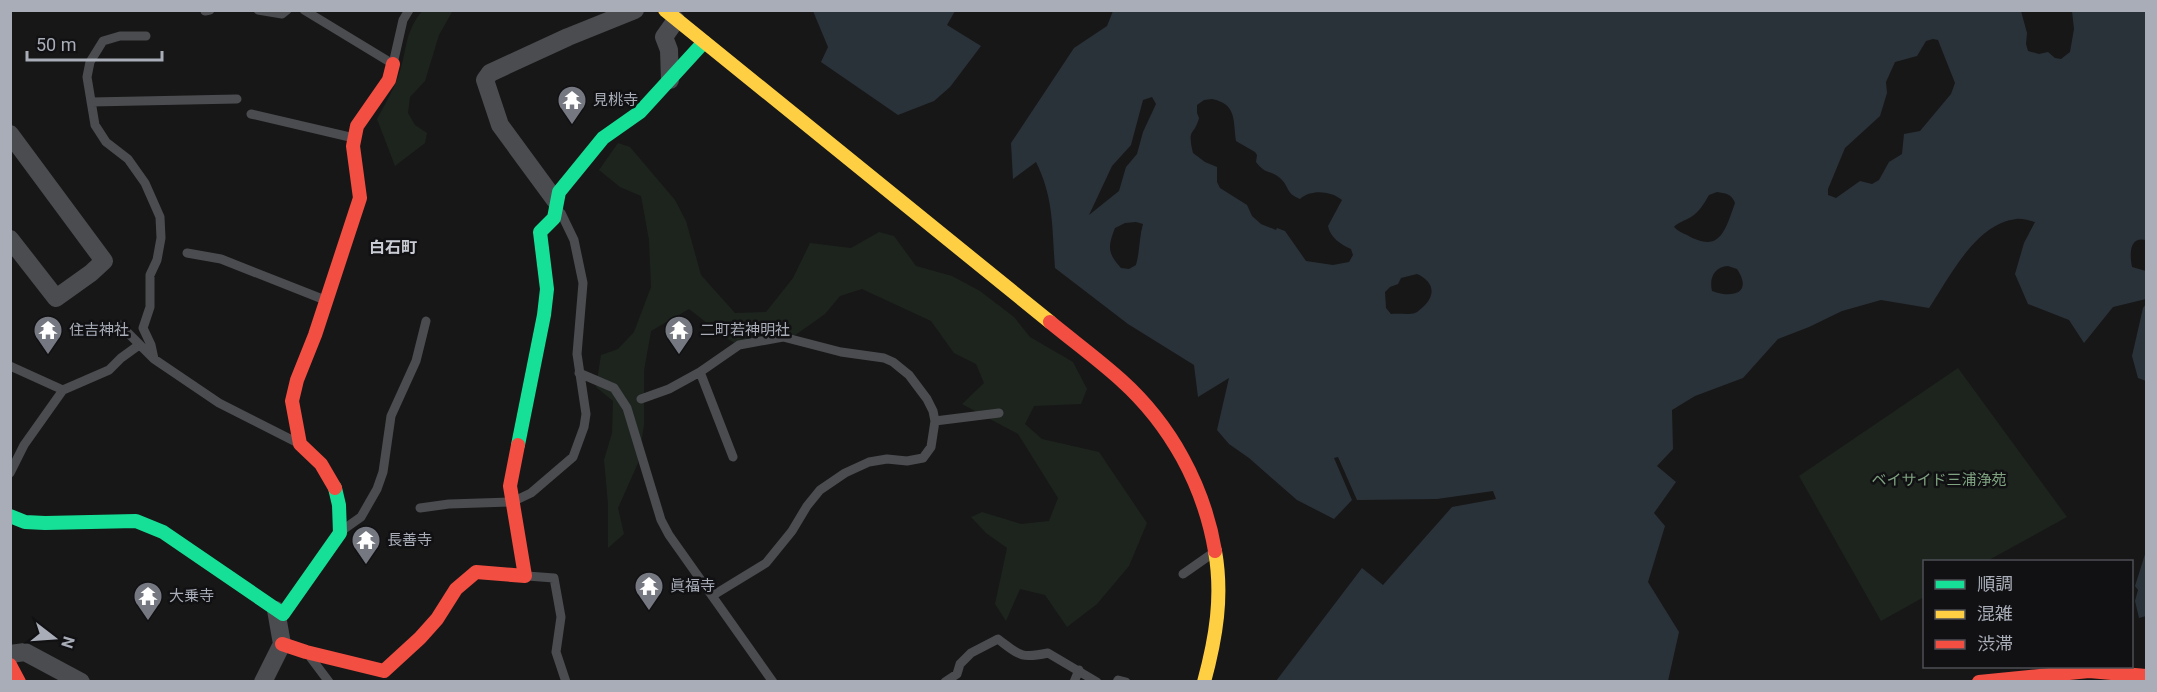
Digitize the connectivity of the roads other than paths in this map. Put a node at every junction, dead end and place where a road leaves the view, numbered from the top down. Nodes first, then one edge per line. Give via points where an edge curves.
1 (210, 10) edge
2 (258, 10) edge
3 (287, 10) edge
4 (304, 10) edge
5 (410, 10) edge
6 (634, 10) edge
7 (205, 11) edge
8 (671, 15) edge
9 (146, 36) dead end
10 (704, 42) junction
11 (393, 64) junction
12 (670, 80) junction
13 (237, 99) dead end
14 (91, 102) junction
15 (251, 114) dead end
16 (10, 134) edge
17 (354, 138) junction
18 (555, 200) junction
19 (10, 239) edge
20 (187, 253) dead end
21 (327, 301) junction
22 (426, 321) dead end
23 (120, 325) dead end
24 (138, 345) junction
25 (154, 359) junction
26 (10, 366) edge
27 (700, 372) junction
28 (579, 373) junction
29 (63, 390) junction
30 (641, 399) dead end
31 (999, 413) dead end
32 (935, 421) junction
33 (300, 444) junction
34 (733, 457) dead end
35 (10, 473) edge
36 (512, 502) junction
37 (420, 508) dead end
38 (10, 516) edge
39 (340, 533) junction
40 (1215, 551) junction
41 (1183, 574) dead end
42 (525, 576) junction
43 (712, 596) junction
44 (276, 610) junction
45 (282, 644) junction
46 (306, 652) junction
47 (10, 654) edge
48 (10, 665) edge
49 (1078, 670) junction
50 (388, 676) edge
51 (2146, 676) edge
52 (19, 681) edge
53 (81, 681) edge
54 (262, 681) edge
55 (329, 681) edge
56 (566, 681) edge
57 (774, 681) edge
58 (945, 681) edge
59 (1074, 681) edge
60 (1097, 681) edge
61 (1117, 681) edge
62 (1126, 681) edge
63 (1204, 681) edge
64 (1979, 681) edge

1 - 7 lane
2 - 3 lane via 282,14
4 - 11 lane
5 - 11 lane via 403,20
6 - 18 street via 490,73 485,80 500,125
8 - 10 street
8 - 12 street via 664,37 669,50
9 - 14 lane via 120,36 103,41 90,62 87,76
10 - 12 street
10 - 40 street via 1134,392 1183,456 1205,507
11 - 17 street via 389,80 357,126
12 - 18 street via 640,112 603,138
13 - 14 lane
14 - 25 lane via 94,125 106,142 128,159 145,183 160,217 161,237 150,275 150,307 143,328
15 - 17 lane
16 - 19 street via 104,261 56,298
17 - 21 street via 360,198
18 - 28 lane via 574,240 583,283
18 - 36 street via 552,224 540,232 547,289 510,486
20 - 21 lane via 221,259
21 - 33 street via 292,401
22 - 39 lane via 414,368 391,416 377,489 361,517
23 - 24 lane
24 - 25 lane
24 - 29 lane via 109,370
25 - 33 lane via 219,403
26 - 29 lane
27 - 30 lane
27 - 32 lane via 739,345 783,337 884,358 909,375 927,399
27 - 34 lane
28 - 36 lane via 586,414 573,456 531,493
28 - 43 lane via 614,388 627,408 661,520
29 - 35 lane via 24,445
31 - 32 lane
32 - 43 lane via 931,447 923,458 870,462 845,473 820,490 766,563
33 - 39 street via 321,464 334,486
36 - 37 lane
36 - 42 street
38 - 44 street via 45,523 136,521 163,532
39 - 44 street via 283,614
40 - 41 lane
40 - 63 street via 1218,607
42 - 50 street via 476,572 456,590 437,619
42 - 56 lane via 554,578 561,617 556,652
43 - 57 lane
44 - 45 street
45 - 46 street
45 - 54 street
46 - 50 street
46 - 55 lane
47 - 53 street via 25,652
48 - 52 street
49 - 58 lane via 1048,653 1021,656 998,639 971,653 960,663 957,674
49 - 59 lane
49 - 60 lane
51 - 64 street via 2089,671
61 - 62 lane

